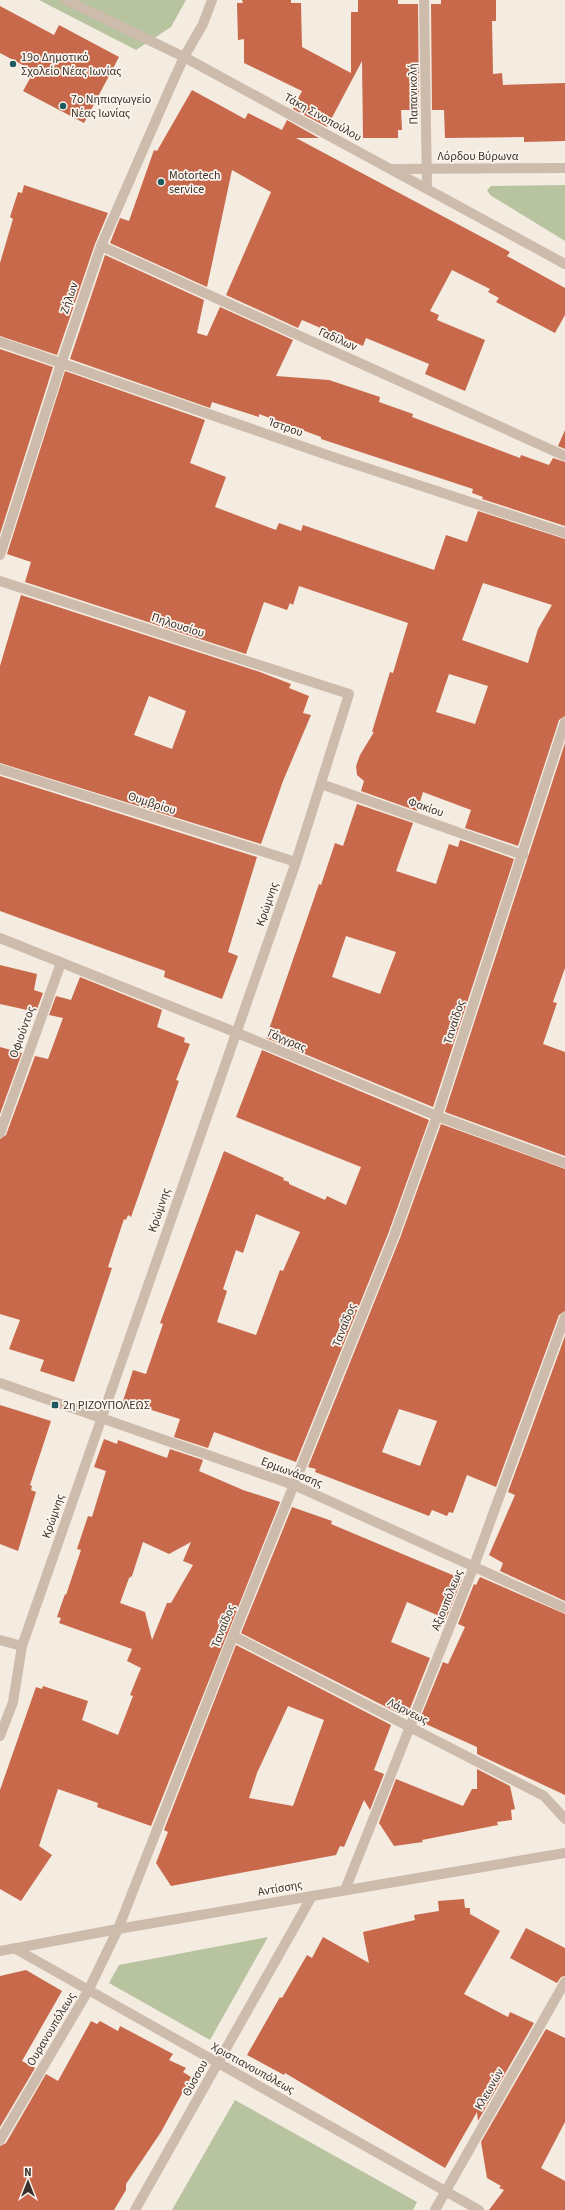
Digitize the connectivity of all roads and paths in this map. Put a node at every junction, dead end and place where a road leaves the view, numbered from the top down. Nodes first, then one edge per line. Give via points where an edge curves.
1 (66, 0) edge
2 (212, 0) edge
3 (424, 0) edge
4 (184, 57) junction
5 (565, 168) edge
6 (427, 169) junction
7 (392, 170) junction
8 (427, 188) junction
9 (101, 246) junction
10 (565, 264) edge
11 (0, 342) edge
12 (61, 364) junction
13 (565, 456) edge
14 (565, 533) edge
15 (0, 555) edge
16 (0, 582) edge
17 (349, 694) joint
18 (565, 722) edge
19 (0, 769) edge
20 (321, 784) junction
21 (523, 855) junction
22 (296, 862) junction
23 (0, 938) edge
24 (61, 963) junction
25 (236, 1032) junction
26 (437, 1116) junction
27 (0, 1133) edge
28 (565, 1163) edge
29 (565, 1316) edge
30 (0, 1383) edge
31 (101, 1418) junction
32 (294, 1485) junction
33 (474, 1566) junction
34 (565, 1608) edge
35 (233, 1636) junction
36 (0, 1640) edge
37 (22, 1646) junction
38 (409, 1726) junction
39 (0, 1736) edge
40 (565, 1819) edge
41 (565, 1853) edge
42 (345, 1890) junction
43 (312, 1896) junction
44 (118, 1929) junction
45 (14, 1948) junction
46 (0, 1951) edge
47 (565, 1982) edge
48 (88, 1990) junction
49 (218, 2063) junction
50 (0, 2140) edge
51 (446, 2191) junction
52 (135, 2210) edge
53 (435, 2210) edge
54 (479, 2210) edge

1 - 4 street, Τάκη Σινοπούλου
2 - 4 street, Ζήλων via 204,24
3 - 6 street, Παπανικολή
4 - 7 street, Τάκη Σινοπούλου
4 - 9 street, Ζήλων
5 - 6 street, Λόρδου Βύρωνα
6 - 7 street, Λόρδου Βύρωνα
6 - 8 street, Παπανικολή
7 - 8 street, Τάκη Σινοπούλου
8 - 10 street, Τάκη Σινοπούλου
9 - 12 street, Ζήλων
9 - 13 street, Γαδίλων
11 - 12 street, Ίστρου
12 - 14 street, Ίστρου
12 - 15 street, Ζήλων
16 - 17 street, Πηλουσίου
17 - 20 street, Κρώμνης
18 - 21 street, Ταναΐδος
19 - 22 street, Θυμβρίου
20 - 21 street, Φακίου
20 - 22 street, Κρώμνης
21 - 26 street, Ταναΐδος
22 - 25 street, Κρώμνης
23 - 24 street, Γάγγρας
24 - 25 street, Γάγγρας
24 - 27 street, Οφιούντος
25 - 26 street, Γάγγρας
25 - 31 street, Κρώμνης
26 - 28 street, Γάγγρας
26 - 32 street, Ταναΐδος via 394,1236
29 - 33 street, Αξιουπόλεως
30 - 31 street, Ερμωνάσσης
31 - 32 street, Ερμωνάσσης
31 - 37 street, Κρώμνης
32 - 33 street, Ερμωνάσσης
32 - 35 street, Ταναΐδος
33 - 34 street, Ερμωνάσσης
33 - 38 street, Αξιουπόλεως
35 - 38 street, Λάρνεως
35 - 44 street, Ταναΐδος
36 - 37 street
37 - 39 street, Κρώμνης via 13,1702
38 - 40 street, Λάρνεως via 544,1796
38 - 42 street, Αξιουπόλεως
41 - 42 street, Αντίσσης
42 - 43 street, Αντίσσης
43 - 44 street, Αντίσσης
43 - 49 street, Θύσσου
44 - 45 street, Αντίσσης
44 - 48 street, Ουρανουπόλεως
45 - 46 street, Αντίσσης
45 - 48 street, Χριστιανουπόλεως
47 - 51 street, Κλεωνών
48 - 49 street, Χριστιανουπόλεως
48 - 50 street, Ουρανουπόλεως
49 - 51 street, Χριστιανουπόλεως
49 - 52 street, Θύσσου
51 - 53 street, Κλεωνών
51 - 54 street, Χριστιανουπόλεως

